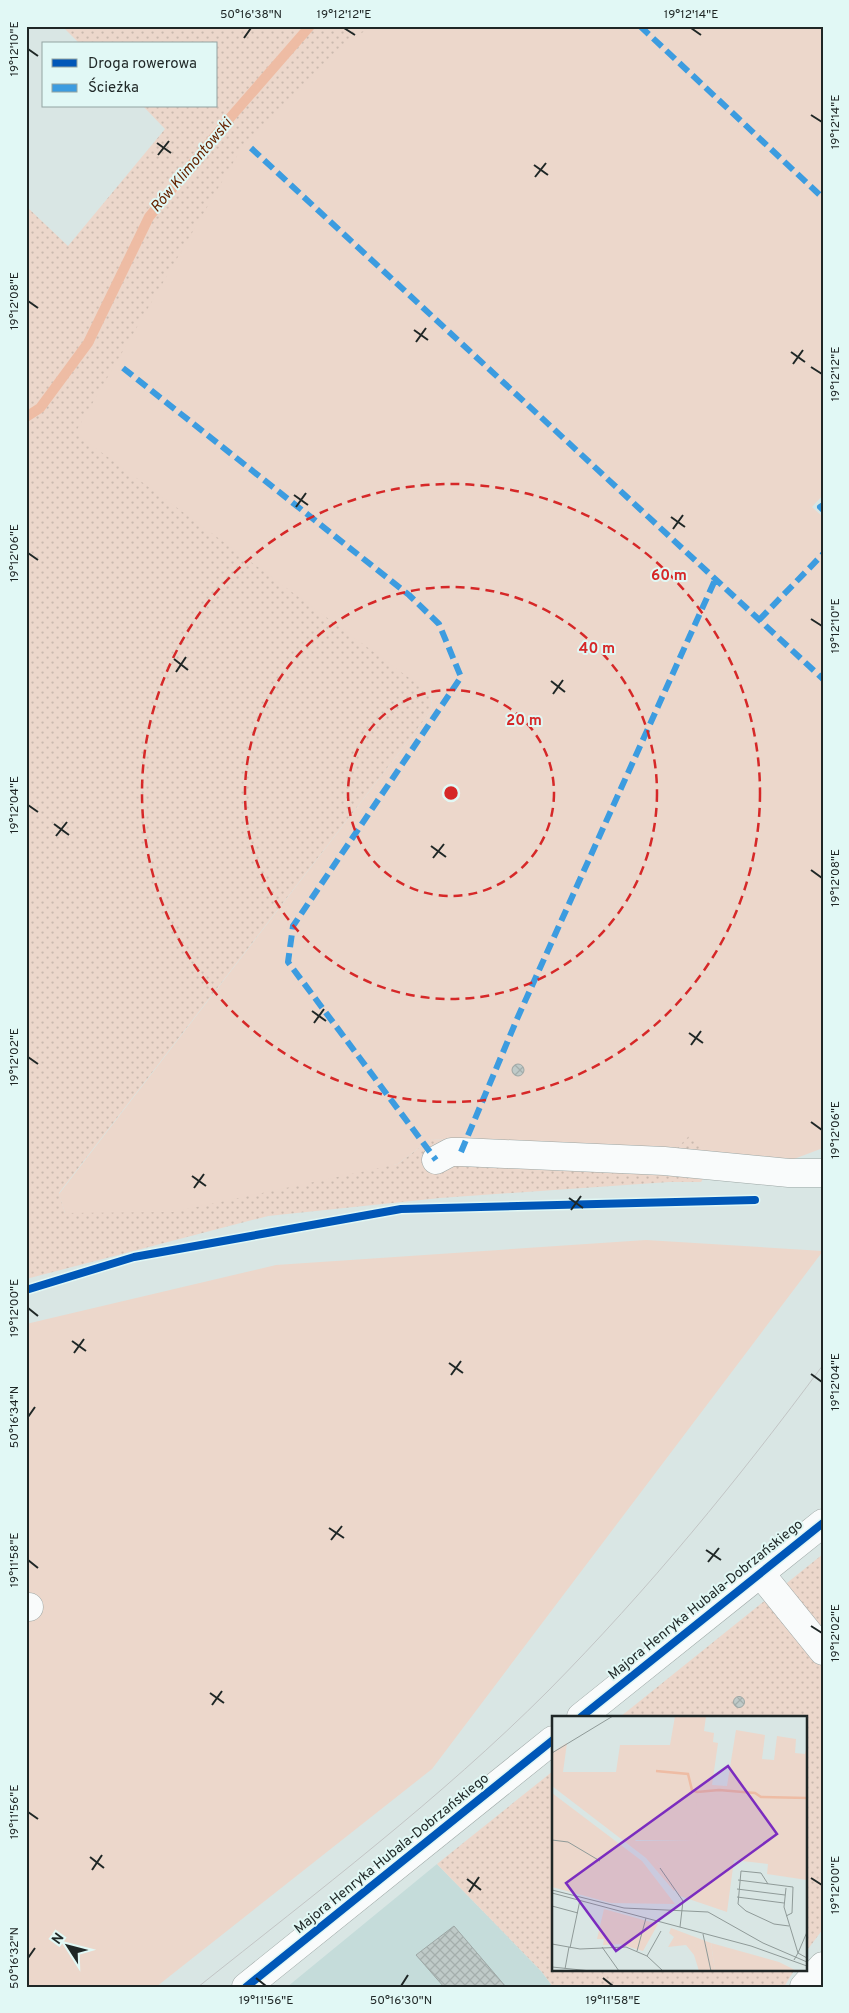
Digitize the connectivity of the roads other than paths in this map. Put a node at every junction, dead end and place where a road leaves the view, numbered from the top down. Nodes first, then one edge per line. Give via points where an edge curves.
1 (436, 1160) dead end
2 (823, 1173) edge
3 (823, 1522) edge
4 (760, 1573) junction
5 (823, 1651) edge
6 (582, 1716) edge
7 (552, 1741) edge
8 (823, 1966) edge
9 (246, 1987) edge
10 (804, 1987) edge

1 - 2 street via 451,1152 461,1152 664,1160 789,1173
3 - 4 street, Majora Henryka Hubala-Dobrzańskiego
4 - 5 street
4 - 6 street, Majora Henryka Hubala-Dobrzańskiego
7 - 9 street, Majora Henryka Hubala-Dobrzańskiego
8 - 10 street

